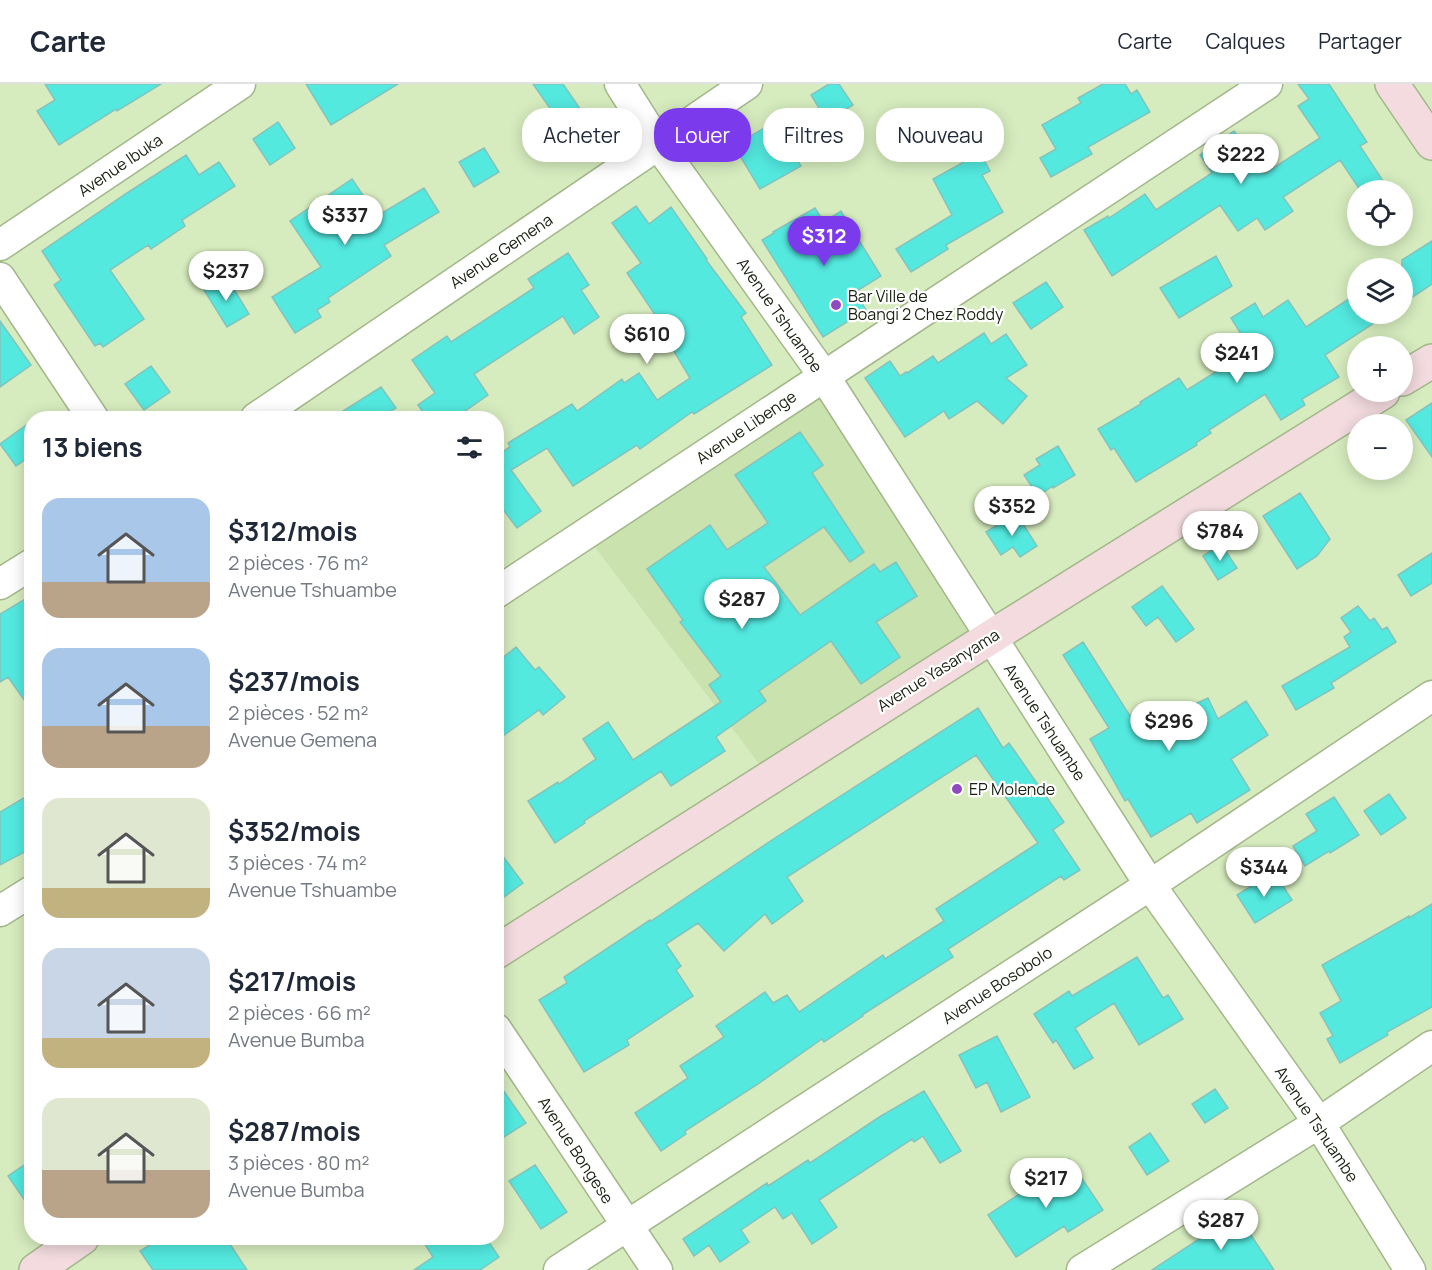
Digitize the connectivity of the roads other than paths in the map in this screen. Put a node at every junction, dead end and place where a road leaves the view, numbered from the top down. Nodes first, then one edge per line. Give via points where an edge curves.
1 (240, 84) edge
2 (620, 84) edge
3 (747, 84) edge
4 (1268, 84) edge
5 (1392, 84) edge
6 (711, 108) edge
7 (654, 138) edge
8 (1432, 143) edge
9 (654, 147) edge
10 (671, 162) edge
11 (0, 245) edge
12 (0, 278) edge
13 (1432, 361) edge
14 (1413, 372) edge
15 (824, 376) junction
16 (1367, 402) edge
17 (88, 411) edge
18 (266, 411) edge
19 (24, 569) edge
20 (0, 584) edge
21 (504, 588) edge
22 (990, 637) junction
23 (1432, 696) edge
24 (1150, 885) junction
25 (24, 896) edge
26 (0, 911) edge
27 (504, 947) edge
28 (504, 1041) edge
29 (1432, 1046) edge
30 (1318, 1123) junction
31 (627, 1227) junction
32 (72, 1245) edge
33 (36, 1270) edge
34 (559, 1270) edge
35 (657, 1270) edge
36 (1082, 1270) edge
37 (1410, 1270) edge

1 - 11 street, Avenue Ibuka
2 - 7 street, Avenue Tshuambe
3 - 6 street, Avenue Gemena
4 - 15 street, Avenue Libenge
5 - 8 street
9 - 18 street, Avenue Gemena
10 - 15 street, Avenue Tshuambe
12 - 17 street
13 - 14 street
15 - 21 street, Avenue Libenge
15 - 22 street, Avenue Tshuambe
16 - 22 street, Avenue Yasanyama
19 - 20 street
22 - 24 street, Avenue Tshuambe
22 - 27 street, Avenue Yasanyama
23 - 24 street, Avenue Bosobolo
24 - 30 street, Avenue Tshuambe
24 - 31 street, Avenue Bosobolo
25 - 26 street
28 - 31 street, Avenue Bongese
29 - 30 street
30 - 36 street
30 - 37 street, Avenue Tshuambe
31 - 34 street, Avenue Bosobolo
31 - 35 street, Avenue Bongese
32 - 33 street

